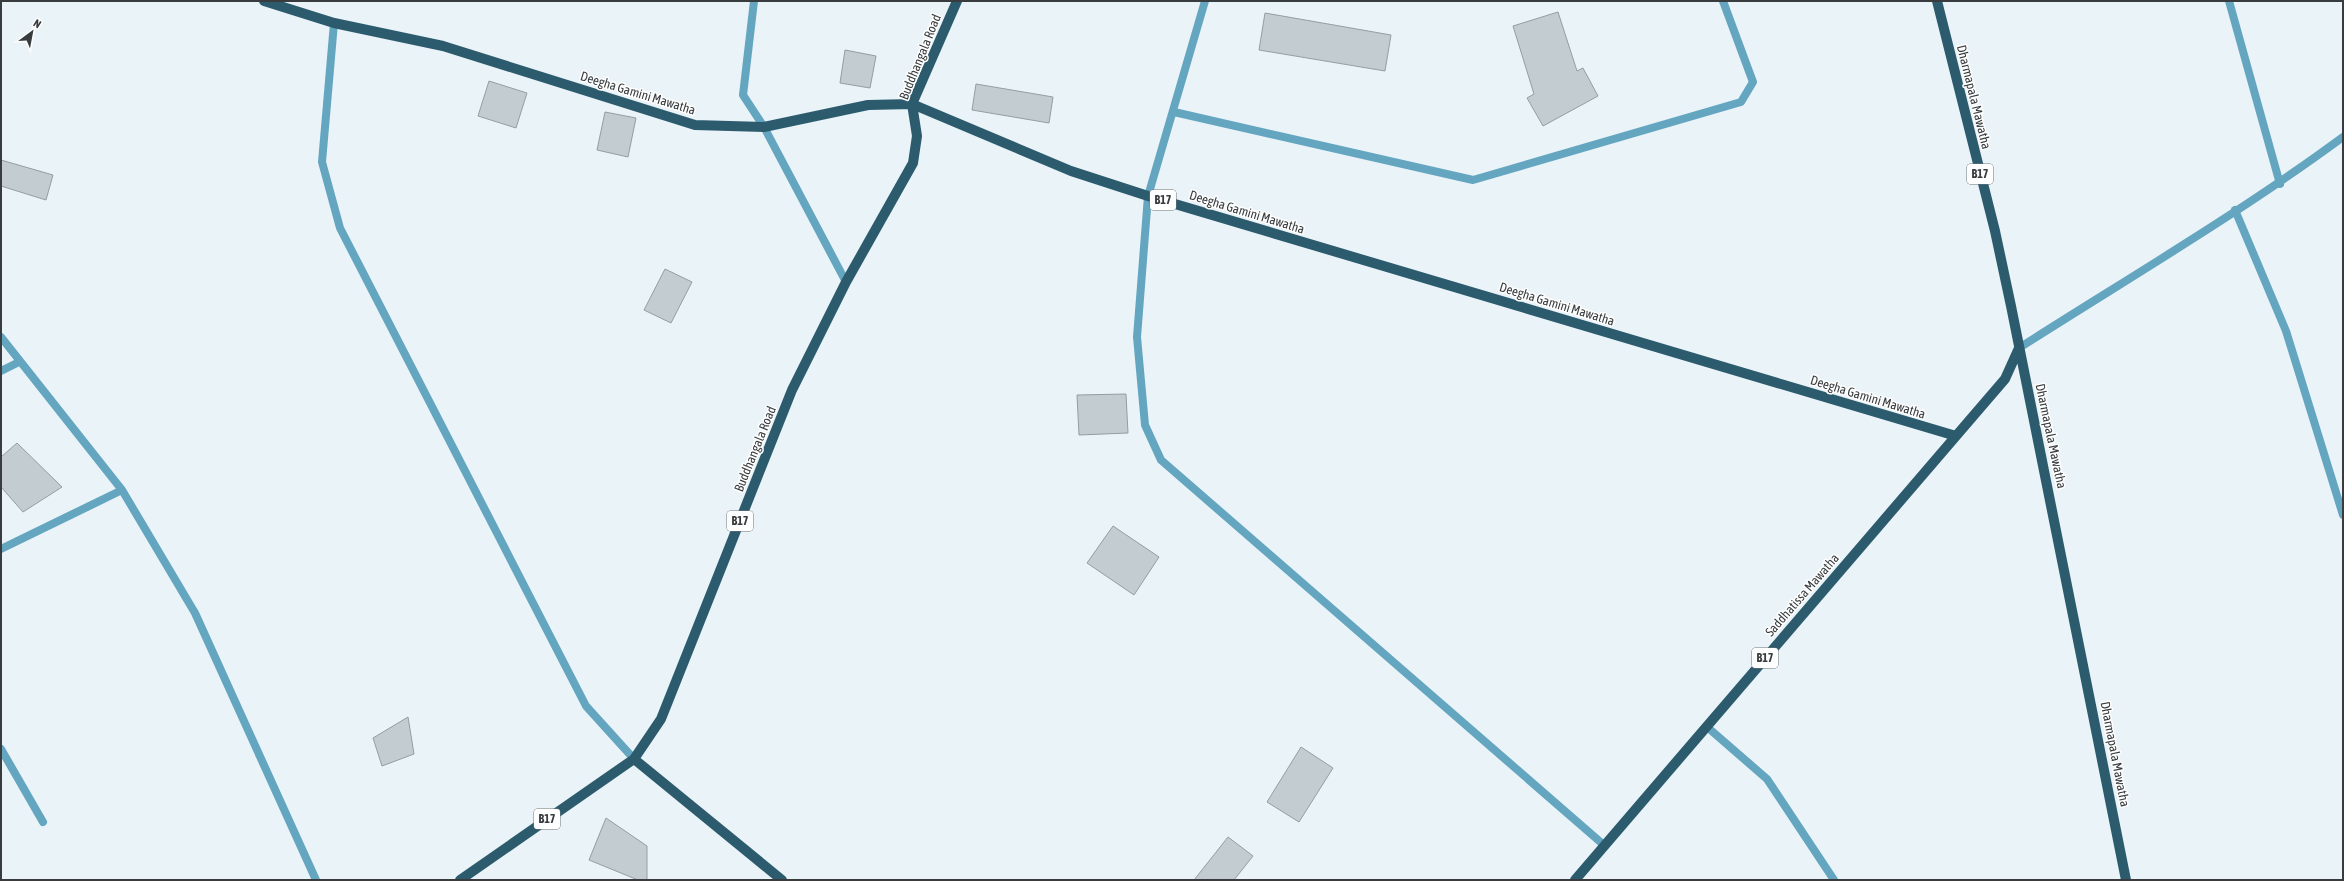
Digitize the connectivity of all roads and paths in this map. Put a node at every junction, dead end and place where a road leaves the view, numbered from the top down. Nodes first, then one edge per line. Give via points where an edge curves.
1 (264, 1) edge
2 (754, 1) edge
3 (957, 1) edge
4 (1204, 1) edge
5 (1723, 1) edge
6 (1937, 1) edge
7 (2229, 1) edge
8 (334, 23) junction
9 (912, 104) junction
10 (1174, 112) junction
11 (764, 127) junction
12 (2343, 137) edge
13 (2280, 184) junction
14 (1148, 196) junction
15 (2235, 210) junction
16 (846, 282) junction
17 (1, 337) edge
18 (2019, 348) junction
19 (19, 362) junction
20 (1, 371) edge
21 (1956, 436) junction
22 (122, 490) junction
23 (2343, 515) edge
24 (1, 549) edge
25 (1706, 726) junction
26 (1, 749) edge
27 (3, 758) edge
28 (634, 759) junction
29 (42, 822) dead end
30 (1605, 846) junction
31 (316, 880) edge
32 (460, 880) edge
33 (782, 880) edge
34 (1575, 880) edge
35 (1834, 880) edge
36 (2126, 880) edge

1 - 8 main road, Deegha Gamini Mawatha / B17
2 - 11 street via 743,95
3 - 9 main road, Buddhangala Road
4 - 10 street
5 - 10 street via 1753,82 1741,102 1472,180
6 - 18 main road, Dharmapala Mawatha / B17 via 1995,231
7 - 13 street
8 - 11 main road, Deegha Gamini Mawatha / B17 via 443,46 695,125
8 - 28 street via 322,162 340,228 586,706
9 - 11 main road, Deegha Gamini Mawatha / B17 via 868,105
9 - 14 main road, Deegha Gamini Mawatha / B17 via 1071,171
9 - 16 main road, Buddhangala Road / B17 via 917,136 913,163
10 - 14 street
11 - 16 street
12 - 13 street
13 - 15 street
14 - 21 main road, Deegha Gamini Mawatha / B17
14 - 30 street via 1137,337 1145,425 1161,460
15 - 18 street
15 - 23 street via 2286,331
16 - 28 main road, Buddhangala Road / B17 via 792,390 661,719
17 - 19 street
18 - 21 main road, B17 via 2005,380
18 - 36 main road, Dharmapala Mawatha / B17
19 - 20 street
19 - 22 street
21 - 25 main road, Saddhatissa Mawatha / B17
22 - 24 street
22 - 31 street via 195,613
25 - 30 main road, Saddhatissa Mawatha / B17
25 - 35 street via 1767,779
26 - 27 street
27 - 29 street
28 - 32 main road, Buddhangala Road / B17
28 - 33 main road
30 - 34 main road, Saddhatissa Mawatha / B17

